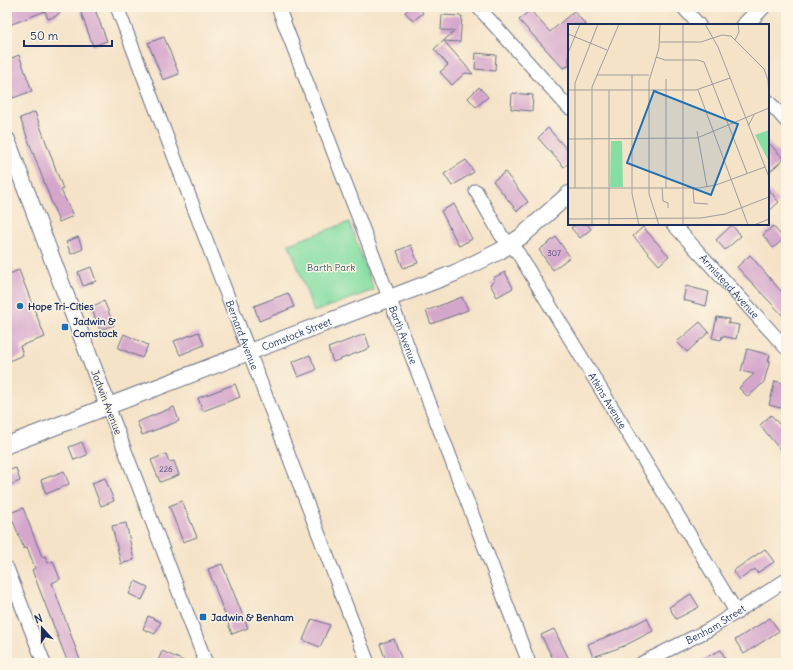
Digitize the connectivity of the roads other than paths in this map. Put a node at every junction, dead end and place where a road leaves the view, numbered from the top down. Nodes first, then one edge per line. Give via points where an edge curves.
1 (117, 7) edge
2 (278, 7) edge
3 (478, 7) edge
4 (683, 7) edge
5 (762, 7) edge
6 (698, 24) edge
7 (745, 24) edge
8 (769, 102) edge
9 (568, 107) edge
10 (786, 121) edge
11 (7, 140) edge
12 (476, 191) dead end
13 (568, 195) edge
14 (674, 225) edge
15 (510, 244) junction
16 (389, 298) junction
17 (786, 348) edge
18 (248, 352) junction
19 (108, 406) junction
20 (7, 445) edge
21 (7, 568) edge
22 (786, 580) edge
23 (737, 613) junction
24 (44, 663) edge
25 (206, 663) edge
26 (368, 663) edge
27 (529, 663) edge
28 (642, 663) edge

1 - 18 street, Bernard Avenue
2 - 16 street, Barth Avenue
3 - 9 street
4 - 6 street
5 - 7 street
8 - 10 street
11 - 19 street, Jadwin Avenue
12 - 15 street, Atkins Avenue via 501,235
13 - 15 street, Comstock Street
14 - 17 street, Armistead Avenue
15 - 16 street, Comstock Street via 455,274
15 - 23 street, Atkins Avenue via 518,253
16 - 18 street, Comstock Street
16 - 27 street, Barth Avenue
18 - 19 street, Comstock Street
18 - 26 street, Bernard Avenue
19 - 20 street, Comstock Street
19 - 25 street, Jadwin Avenue
21 - 24 street
22 - 23 street, Benham Street
23 - 28 street, Benham Street

